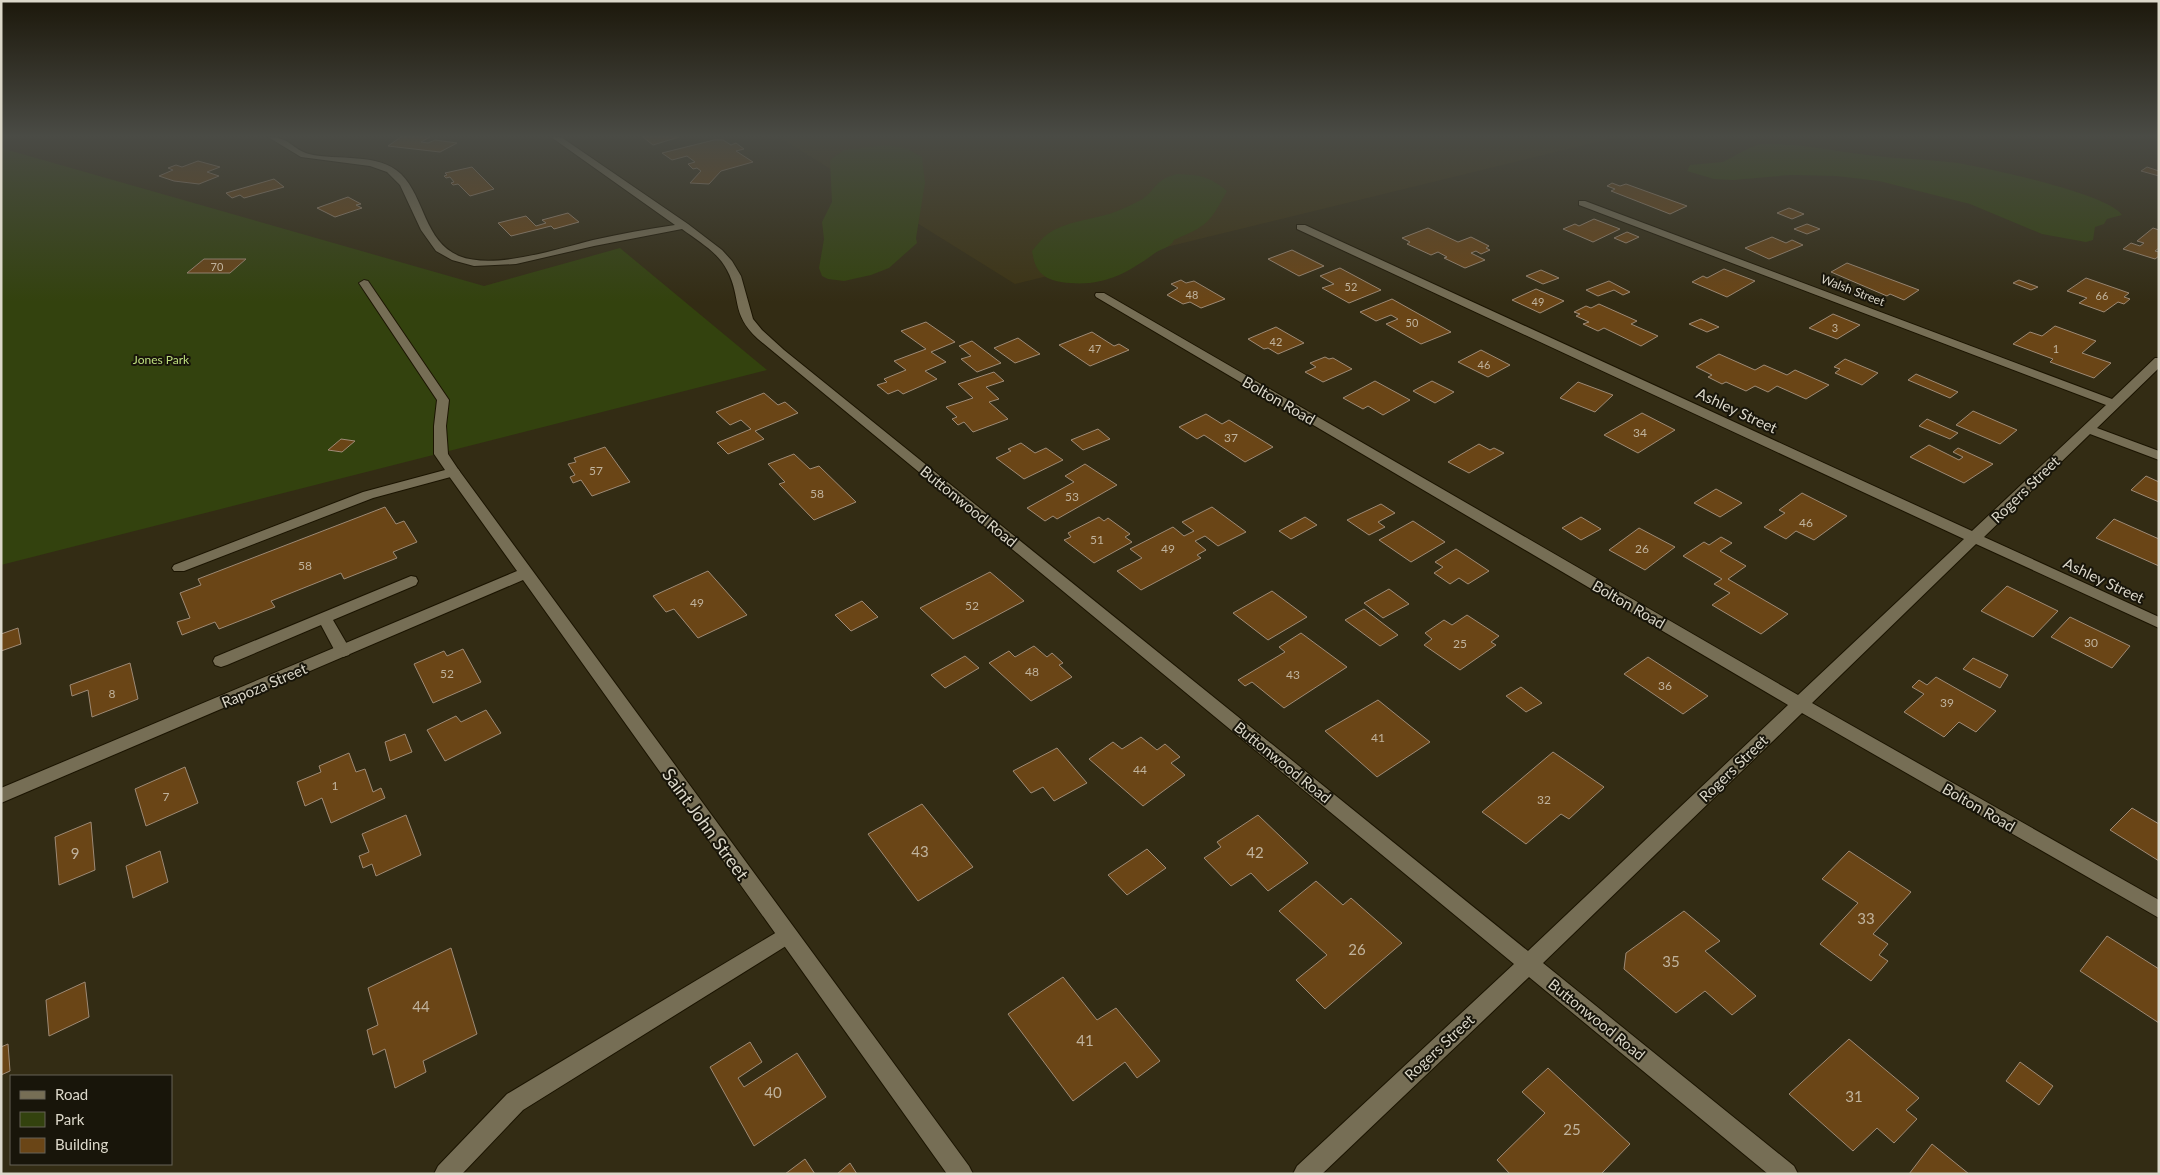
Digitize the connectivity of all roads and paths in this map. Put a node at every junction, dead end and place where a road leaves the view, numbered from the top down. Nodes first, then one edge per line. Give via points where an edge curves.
1 (407, 192) edge
2 (634, 192) edge
3 (1582, 203) dead end
4 (684, 226) junction
5 (1301, 227) dead end
6 (364, 283) dead end
7 (1100, 296) dead end
8 (2159, 361) edge
9 (2114, 404) junction
10 (2088, 429) junction
11 (2159, 456) edge
12 (454, 472) junction
13 (1974, 538) junction
14 (179, 568) dead end
15 (526, 573) junction
16 (411, 581) dead end
17 (324, 617) junction
18 (2159, 623) edge
19 (342, 651) junction
20 (221, 661) dead end
21 (1800, 704) junction
22 (1, 796) edge
23 (2159, 910) edge
24 (787, 935) junction
25 (1529, 963) junction
26 (446, 1174) edge
27 (960, 1174) edge
28 (1305, 1174) edge
29 (1786, 1174) edge

1 - 4 street via 430,238 452,256 472,261 532,258
2 - 4 street, Buttonwood Road
3 - 9 street, Walsh Street
4 - 25 street, Buttonwood Road via 715,249 734,269 747,319 780,352
5 - 13 street, Ashley Street
6 - 12 street, Saint John Street via 443,400 441,454
7 - 21 street, Bolton Road
8 - 9 street, Rogers Street
9 - 10 street, Rogers Street
10 - 11 street
10 - 13 street, Rogers Street
12 - 14 street via 368,495
12 - 15 street, Saint John Street
13 - 18 street, Ashley Street
13 - 21 street, Rogers Street
15 - 19 street, Rapoza Street
15 - 24 street, Saint John Street
16 - 17 street
17 - 19 street
17 - 20 street
19 - 22 street, Rapoza Street
21 - 23 street, Bolton Road
21 - 25 street, Rogers Street
24 - 26 street via 515,1102
24 - 27 street, Saint John Street
25 - 28 street, Rogers Street
25 - 29 street, Buttonwood Road

